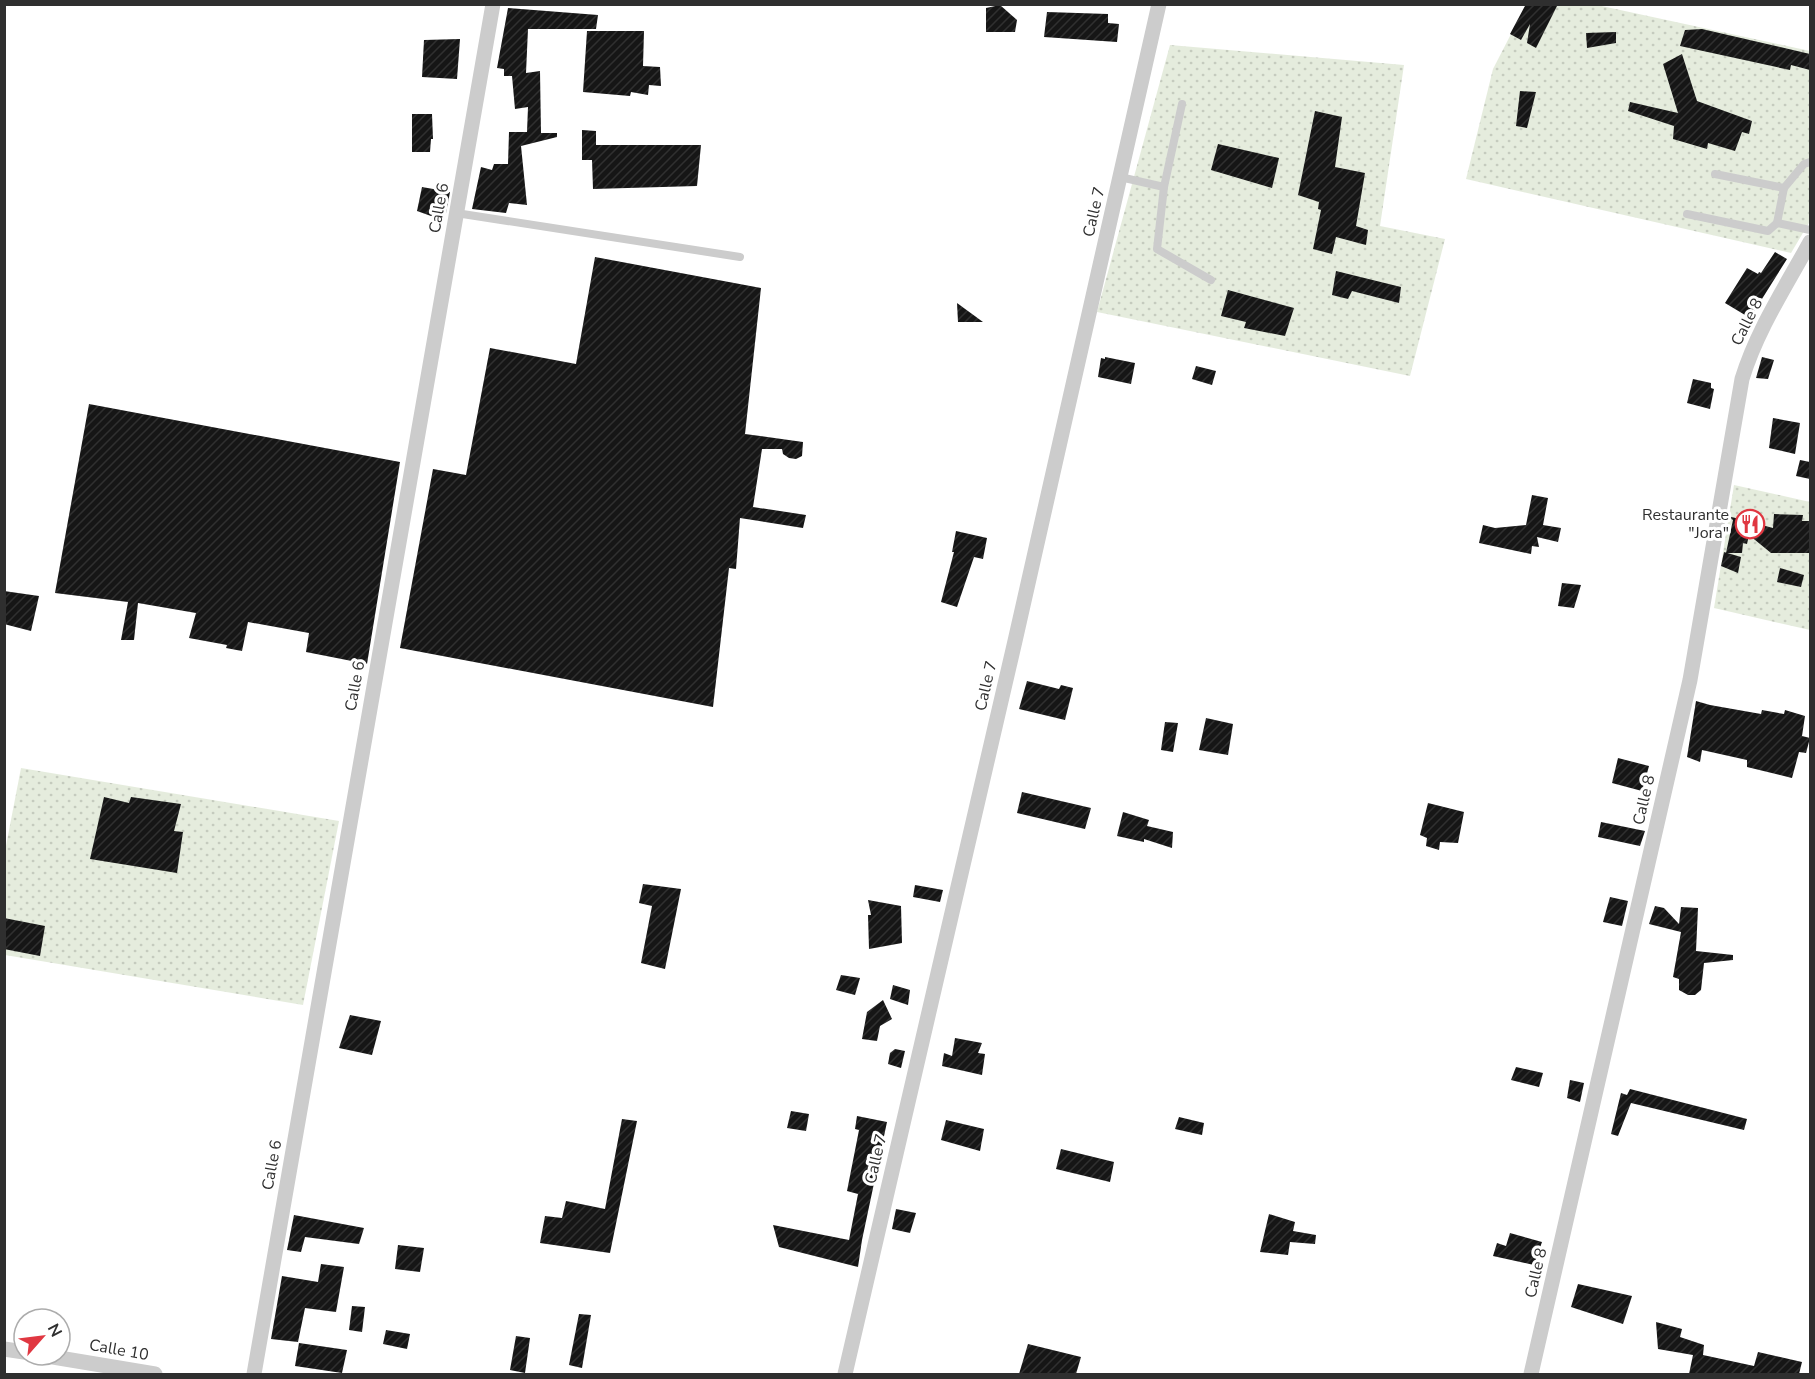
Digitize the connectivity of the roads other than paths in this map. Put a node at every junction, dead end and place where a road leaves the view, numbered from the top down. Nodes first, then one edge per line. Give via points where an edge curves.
1 (493, 4) edge
2 (1160, 4) edge
3 (1182, 104) dead end
4 (1810, 162) edge
5 (1715, 174) dead end
6 (1120, 177) junction
7 (1164, 187) junction
8 (1784, 188) junction
9 (456, 213) junction
10 (1687, 214) dead end
11 (1777, 222) junction
12 (1810, 230) edge
13 (1810, 242) edge
14 (740, 257) dead end
15 (1211, 280) dead end
16 (72, 1360) edge
17 (155, 1374) edge
18 (254, 1374) edge
19 (845, 1374) edge
20 (1531, 1374) edge

1 - 9 street, Calle 6
2 - 6 street, Calle 7
3 - 7 lane
4 - 8 lane
5 - 8 lane
6 - 7 lane
6 - 19 street, Calle 7
7 - 15 lane via 1157,249
8 - 11 lane
9 - 14 lane
9 - 18 street, Calle 6
10 - 11 lane via 1768,231
11 - 12 lane
13 - 20 street, Calle 8 via 1757,336 1742,379 1690,680
16 - 17 street, Calle 10

